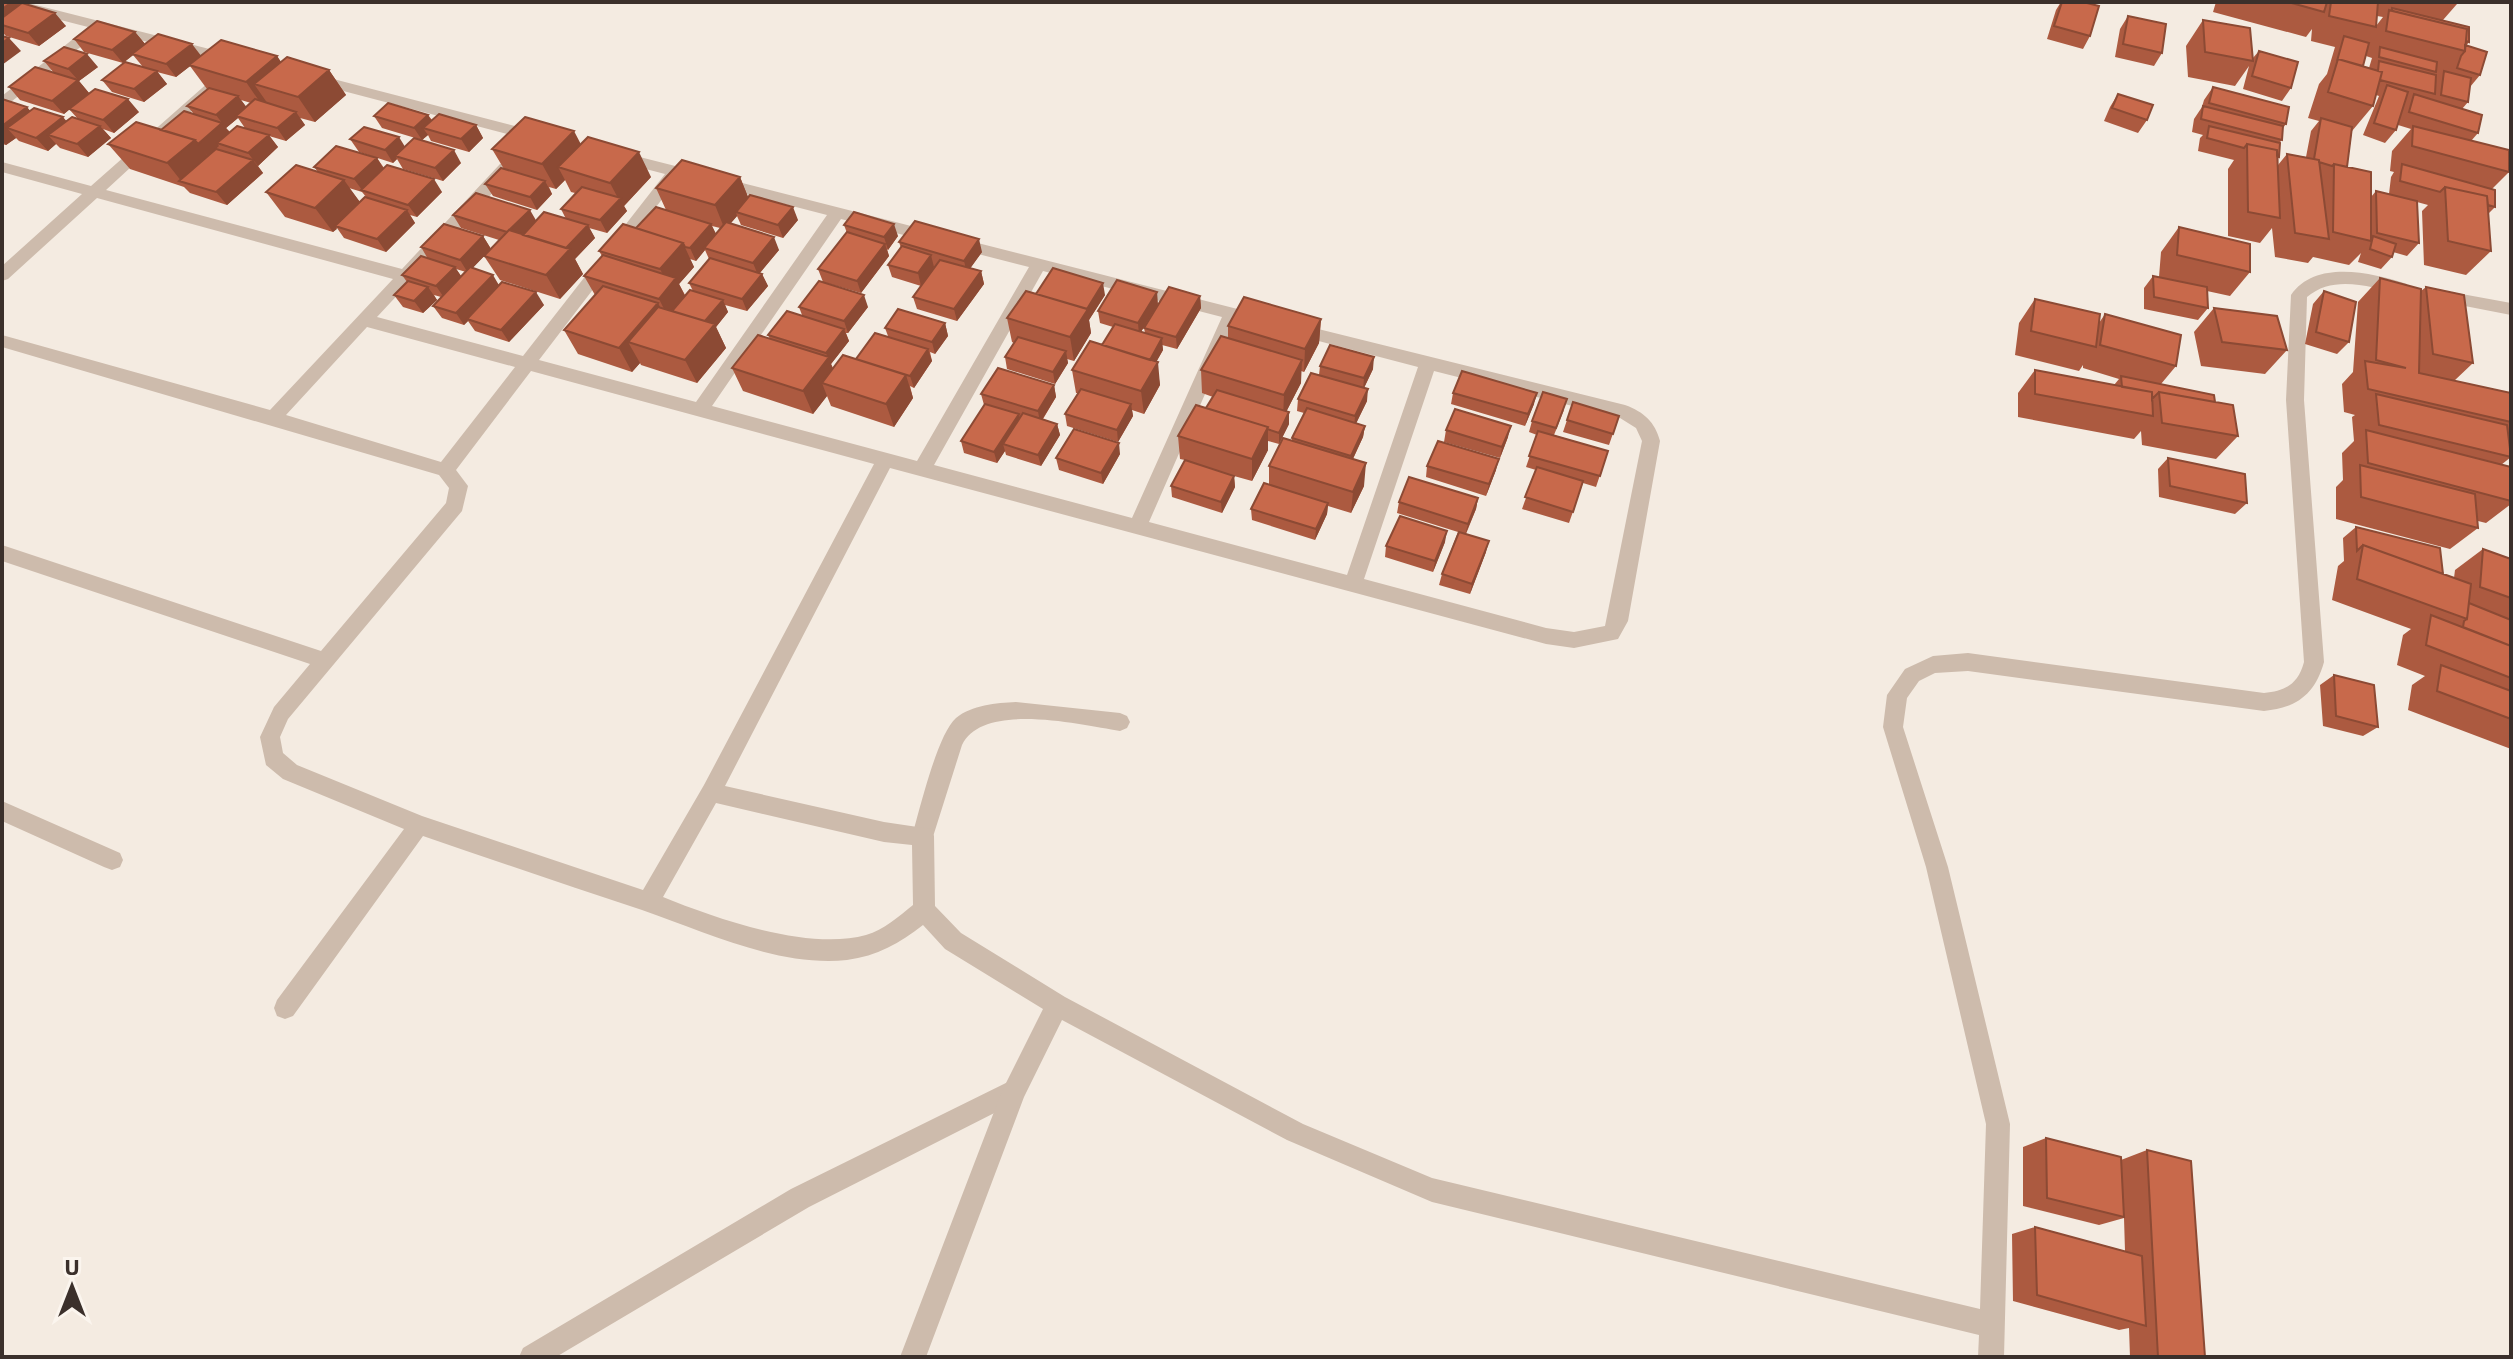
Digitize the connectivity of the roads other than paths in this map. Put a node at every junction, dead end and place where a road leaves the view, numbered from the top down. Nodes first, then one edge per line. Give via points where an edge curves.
1 (7, 2) edge
2 (99, 25) junction
3 (298, 76) edge
4 (2, 104) edge
5 (605, 154) edge
6 (2, 167) edge
7 (675, 172) junction
8 (94, 192) junction
9 (837, 213) junction
10 (1039, 264) junction
11 (2, 275) edge
12 (405, 276) junction
13 (2511, 309) edge
14 (1232, 313) junction
15 (364, 320) junction
16 (2, 341) edge
17 (1428, 363) junction
18 (527, 364) junction
19 (700, 410) junction
20 (273, 418) junction
21 (886, 459) junction
22 (922, 469) junction
23 (445, 470) junction
24 (1137, 527) junction
25 (2, 553) edge
26 (1353, 585) junction
27 (325, 661) junction
28 (1120, 722) dead end
29 (711, 792) junction
30 (2, 811) edge
31 (419, 825) junction
32 (923, 836) junction
33 (112, 860) dead end
34 (648, 902) junction
35 (924, 910) junction
36 (1057, 1005) junction
37 (285, 1008) dead end
38 (1014, 1091) junction
39 (1992, 1325) junction
40 (532, 1357) edge
41 (913, 1357) edge
42 (1991, 1357) edge

1 - 2 street
2 - 4 street
2 - 8 street via 246,62
3 - 12 street via 531,146
5 - 7 street
6 - 8 street
7 - 9 street
7 - 18 street
8 - 11 street
8 - 12 street
9 - 10 street
9 - 19 street
10 - 14 street
10 - 22 street
12 - 15 street
13 - 39 street via 2344,278 2308,285 2299,295 2295,400 2314,662 2302,690 2288,701 1968,662 1933,665 1912,675 1897,695 1893,727 1937,867 1998,1124
14 - 17 street
14 - 24 street
15 - 18 street
15 - 20 street
16 - 20 street
17 - 26 street
17 - 26 street via 1625,412 1649,429 1618,621 1611,633 1574,640
18 - 19 street
18 - 23 street
19 - 21 street
20 - 23 street
21 - 22 street
21 - 29 street
22 - 24 street
23 - 27 street via 459,486 455,506
24 - 26 street
25 - 27 street
27 - 31 street via 281,713 270,737 273,758 290,772
28 - 32 street via 1058,712 979,715 960,727
29 - 32 street via 884,832
29 - 34 street
30 - 33 street
31 - 34 street
31 - 37 street
32 - 35 street
34 - 35 street via 731,930 839,950 891,936
35 - 36 street via 953,941
36 - 38 street
36 - 39 street via 1295,1132 1432,1190
38 - 40 street via 800,1198
38 - 41 street
39 - 42 street

